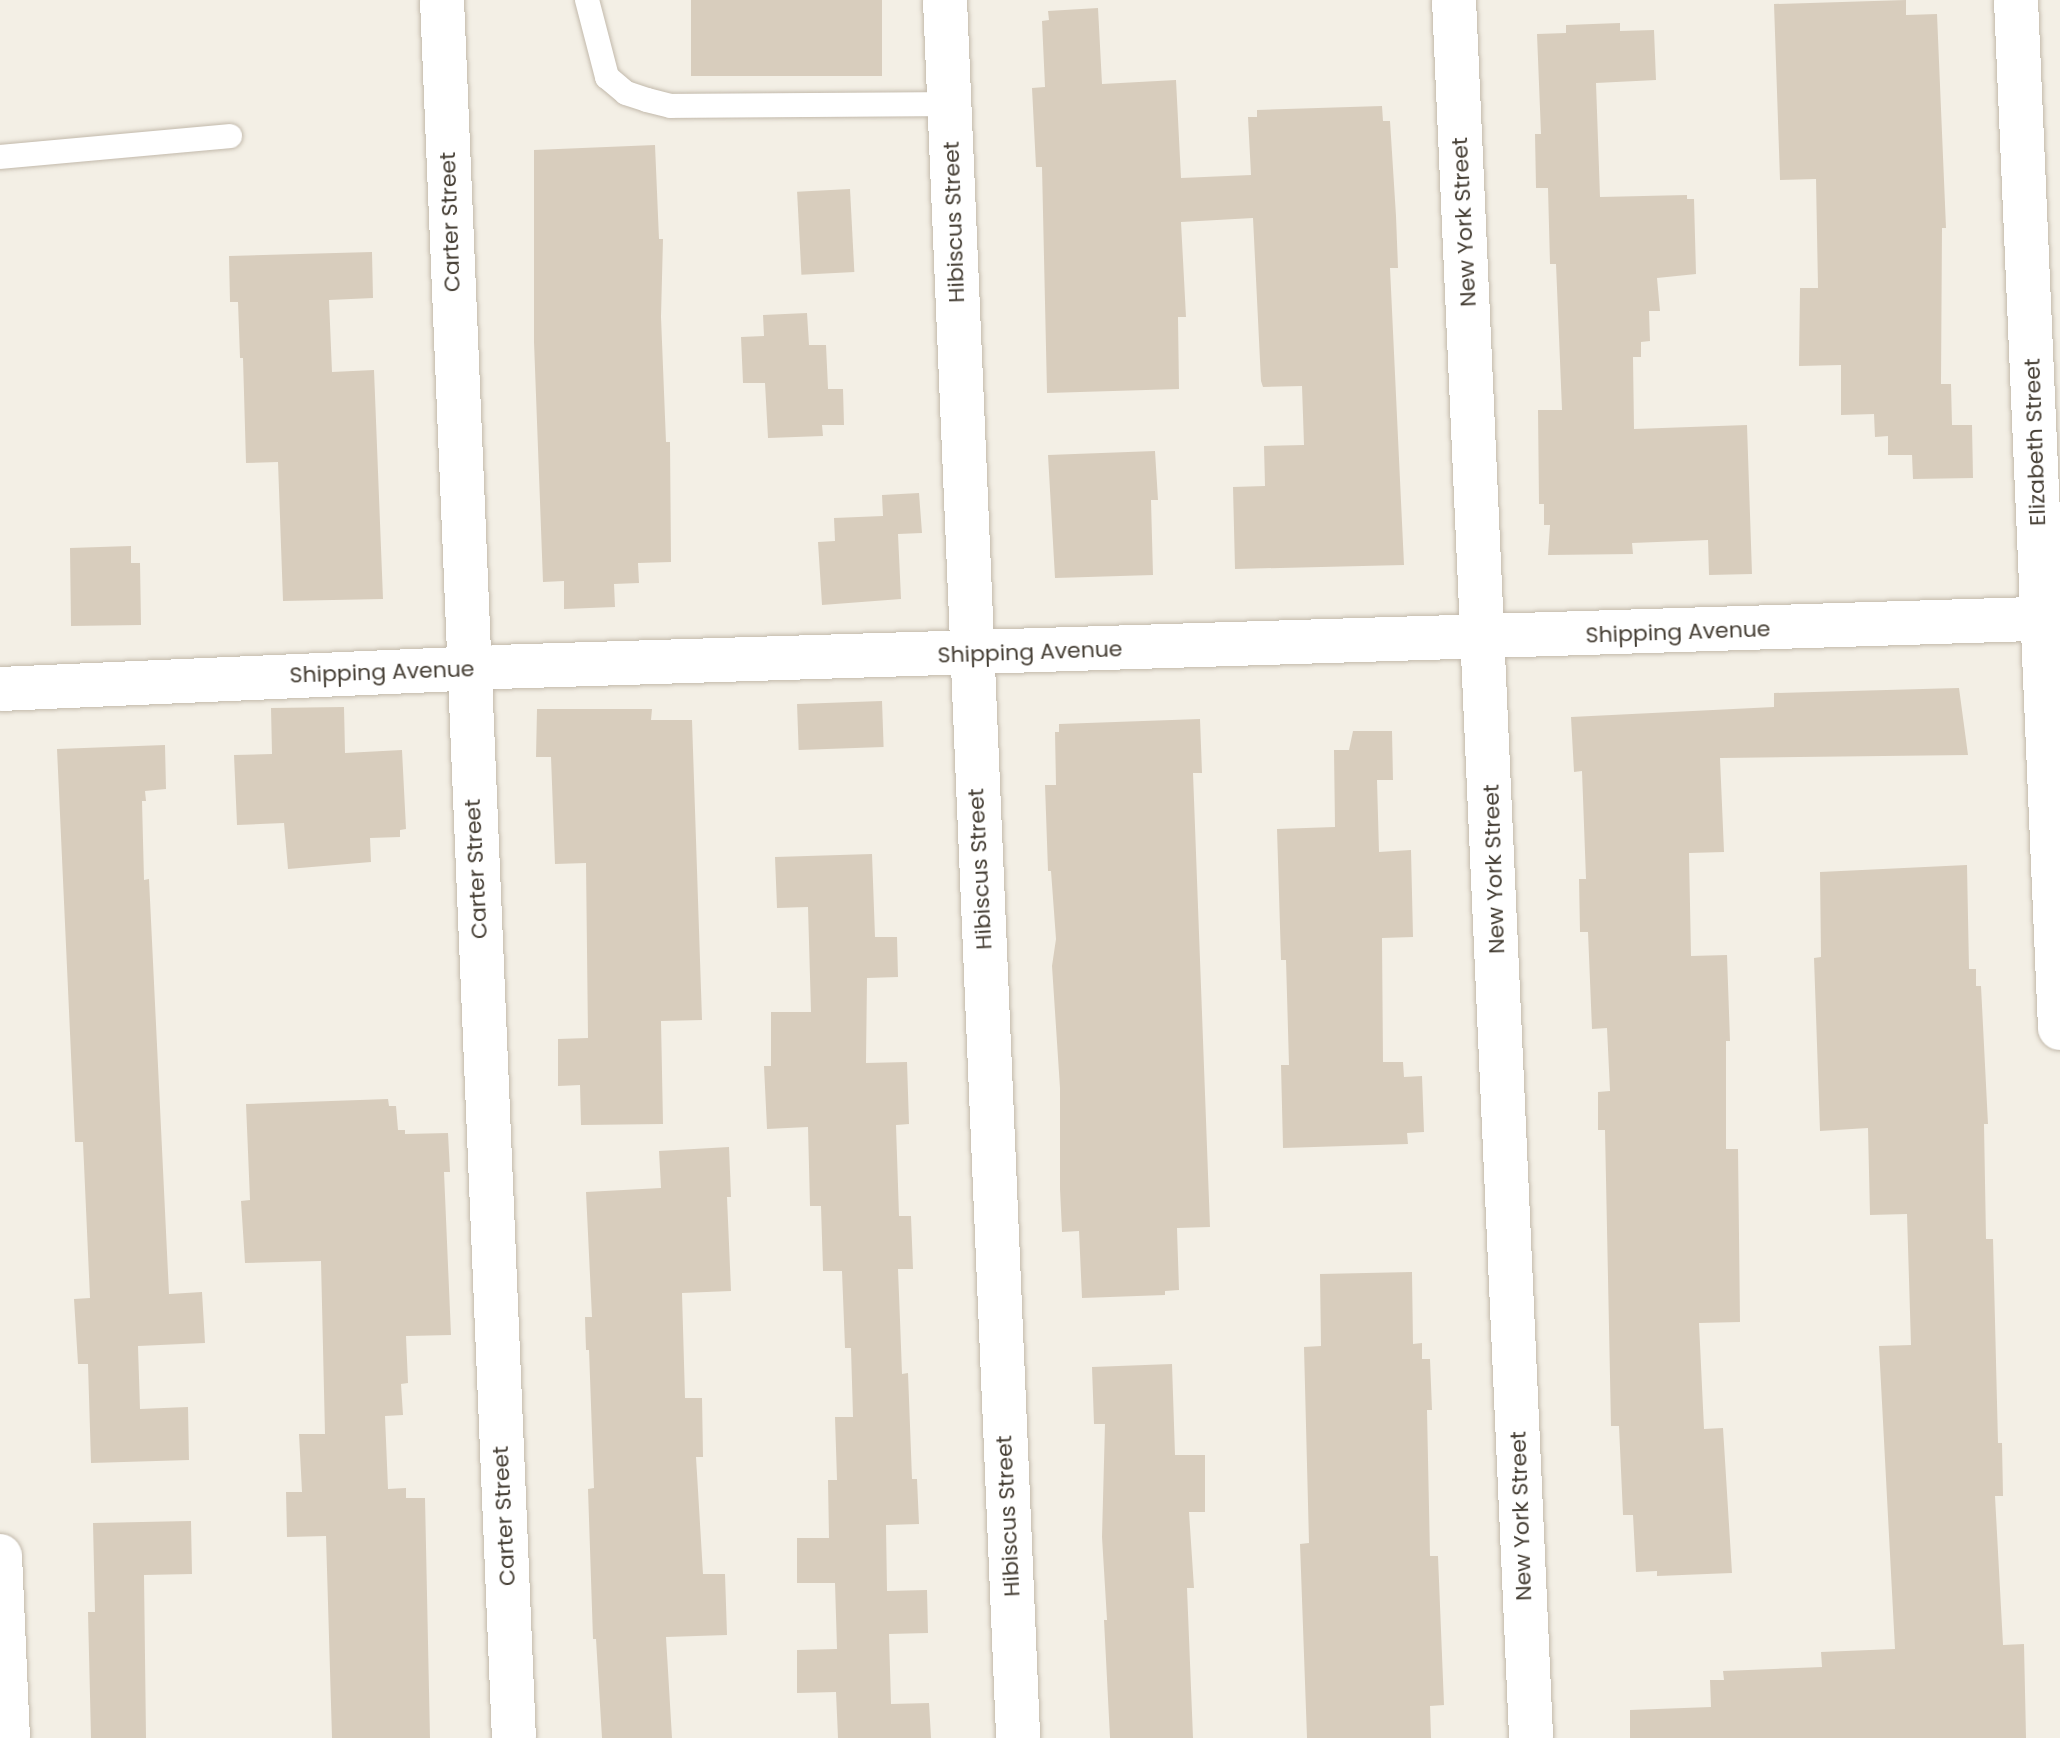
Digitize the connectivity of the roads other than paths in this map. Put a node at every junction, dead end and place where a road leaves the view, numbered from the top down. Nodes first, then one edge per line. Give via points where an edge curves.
1 (442, 0) edge
2 (587, 0) edge
3 (945, 0) edge
4 (1454, 0) edge
5 (2016, 0) edge
6 (949, 104) junction
7 (230, 136) dead end
8 (0, 157) edge
9 (2051, 619) edge
10 (1484, 639) junction
11 (970, 654) junction
12 (467, 668) junction
13 (0, 689) edge
14 (2060, 1028) edge
15 (0, 1556) edge
16 (8, 1738) edge
17 (514, 1738) edge
18 (1018, 1738) edge
19 (1531, 1738) edge

1 - 12 street, Carter Street
2 - 6 lane via 607,77 626,93 647,100 671,106
3 - 6 street, Hibiscus Street
4 - 10 street, New York Street
5 - 9 street, Elizabeth Street
6 - 11 street, Hibiscus Street
7 - 8 lane
9 - 10 street, Shipping Avenue
9 - 14 street, Elizabeth Street
10 - 11 street, Shipping Avenue
10 - 19 street, New York Street
11 - 12 street, Shipping Avenue
11 - 18 street, Hibiscus Street
12 - 13 street, Shipping Avenue
12 - 17 street, Carter Street
15 - 16 street

